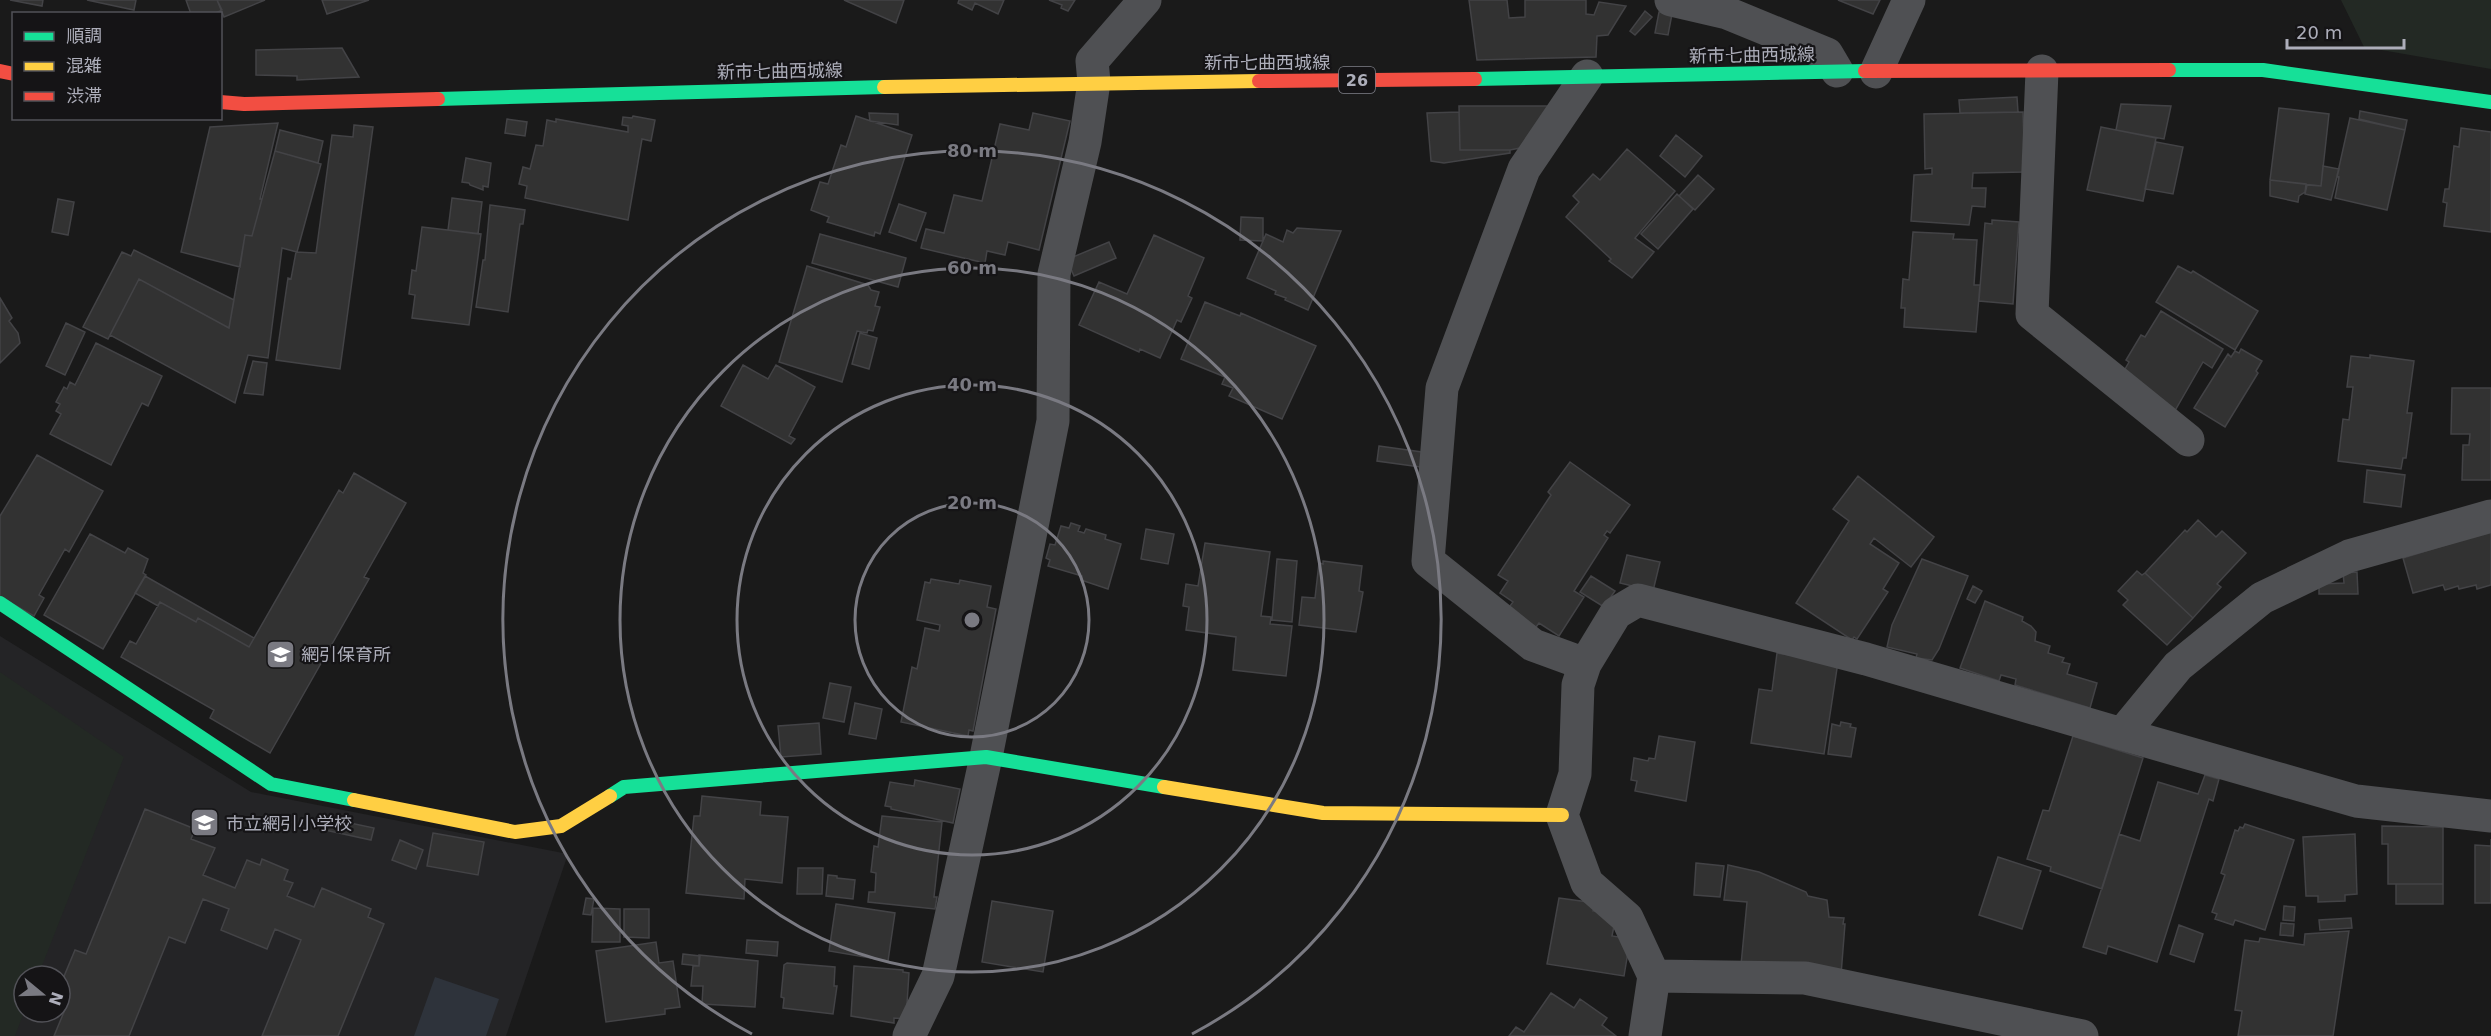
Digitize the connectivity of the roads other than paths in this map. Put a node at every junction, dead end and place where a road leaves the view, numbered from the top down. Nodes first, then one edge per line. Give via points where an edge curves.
1 (1145, 0) edge
2 (1671, 0) edge
3 (1909, 0) edge
4 (1837, 71) junction
5 (2042, 71) junction
6 (1876, 72) junction
7 (1587, 76) junction
8 (1094, 82) junction
9 (222, 102) edge
10 (2491, 102) edge
11 (2188, 440) dead end
12 (2491, 516) edge
13 (0, 603) edge
14 (1585, 664) junction
15 (2122, 734) junction
16 (986, 757) junction
17 (1562, 815) junction
18 (2491, 816) edge
19 (1654, 976) junction
20 (909, 1036) edge
21 (1645, 1036) edge
22 (2082, 1036) edge

1 - 8 street via 1092,61
2 - 4 street via 1727,13 1827,54
3 - 6 street
4 - 6 main road, 新市七曲西城線 / 26
4 - 7 main road, 新市七曲西城線 / 26
5 - 6 main road, 新市七曲西城線 / 26
5 - 10 main road, 新市七曲西城線 / 26 via 2263,70
5 - 11 street via 2032,314
7 - 8 main road, 新市七曲西城線 / 26
7 - 14 street via 1524,169 1442,388 1428,561 1533,645
8 - 9 main road, 新市七曲西城線 / 26
8 - 16 street via 1085,142 1054,274 1053,421
12 - 15 street via 2349,556 2262,598 2178,666
13 - 16 main road via 271,784 515,832 561,826 624,787
14 - 15 street via 1616,613 1638,600 1866,659
14 - 17 street via 1578,685 1575,774
15 - 18 street via 2356,801
16 - 17 main road via 1323,813
16 - 20 street via 938,976
17 - 19 street via 1587,883 1627,918
19 - 21 street
19 - 22 street via 1805,978

